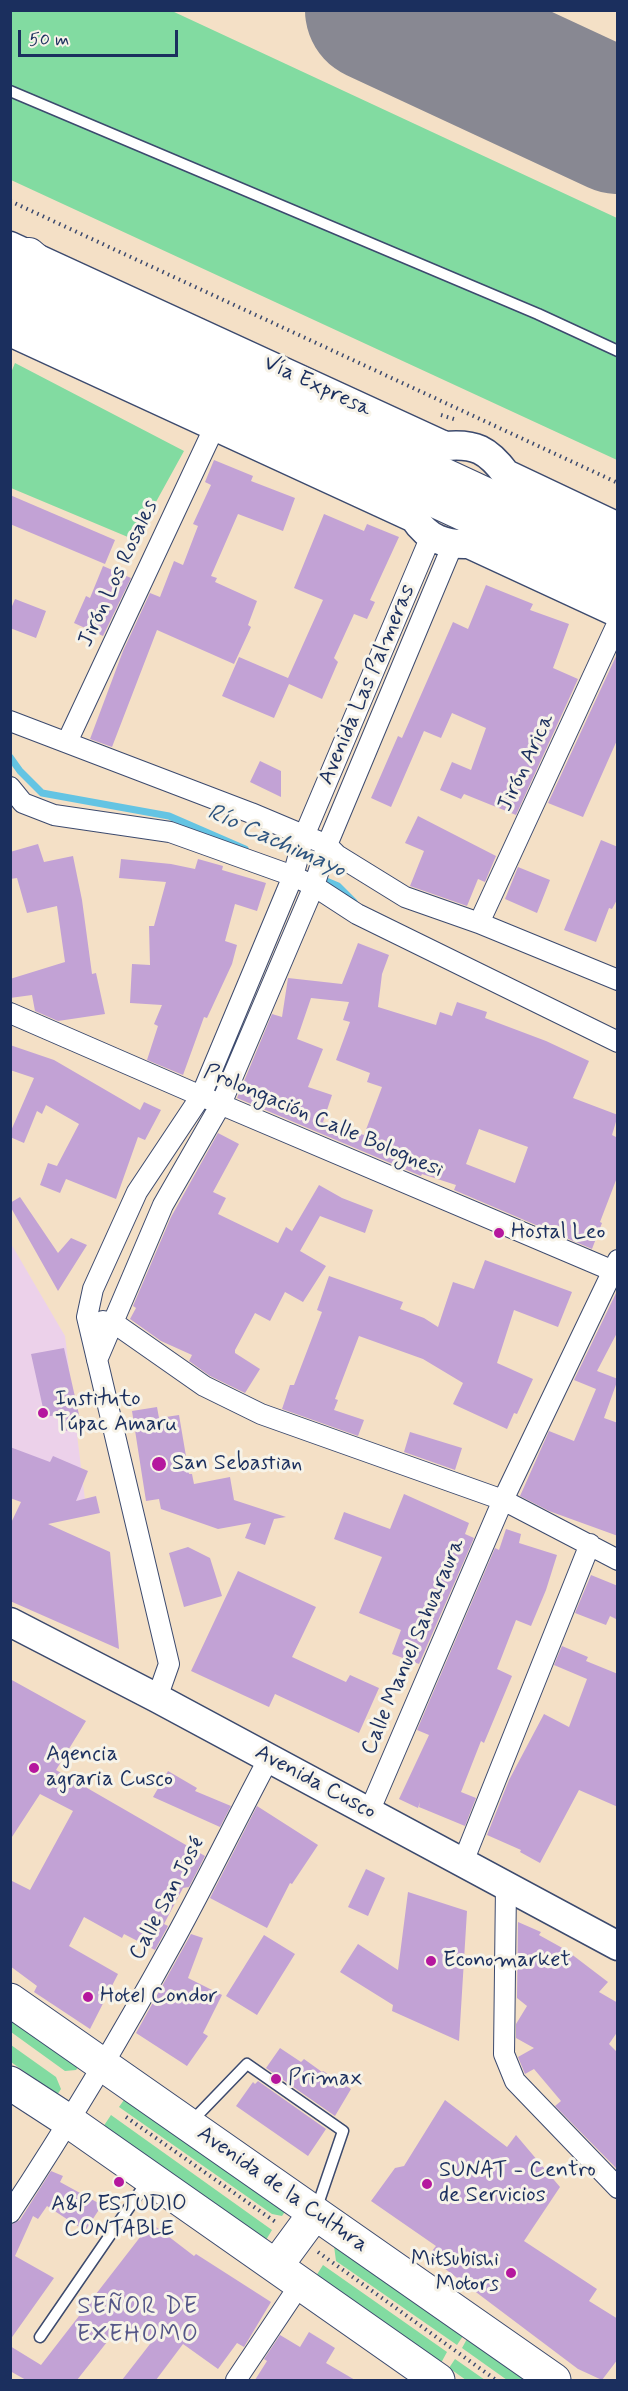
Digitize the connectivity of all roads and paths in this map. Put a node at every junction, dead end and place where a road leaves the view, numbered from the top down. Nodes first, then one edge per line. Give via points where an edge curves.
1 (10, 91) edge
2 (10, 201) edge
3 (17, 258) edge
4 (11, 327) edge
5 (92, 327) junction
6 (618, 351) edge
7 (215, 426) junction
8 (618, 483) edge
9 (455, 505) junction
10 (618, 527) edge
11 (618, 555) edge
12 (618, 586) edge
13 (618, 613) edge
14 (618, 622) edge
15 (10, 721) edge
16 (67, 742) junction
17 (10, 787) edge
18 (302, 846) junction
19 (324, 852) junction
20 (293, 876) junction
21 (314, 886) junction
22 (479, 923) junction
23 (618, 980) edge
24 (10, 1013) edge
25 (618, 1042) edge
26 (201, 1096) junction
27 (221, 1104) junction
28 (137, 1192) junction
29 (163, 1205) junction
30 (616, 1268) edge
31 (87, 1317) junction
32 (114, 1323) junction
33 (97, 1360) junction
34 (503, 1500) junction
35 (590, 1544) junction
36 (618, 1560) edge
37 (10, 1622) edge
38 (157, 1698) junction
39 (269, 1758) junction
40 (369, 1812) junction
41 (463, 1863) junction
42 (506, 1886) junction
43 (618, 1946) edge
44 (10, 2000) edge
45 (96, 2078) junction
46 (10, 2083) edge
47 (70, 2122) junction
48 (188, 2125) junction
49 (150, 2178) junction
50 (618, 2188) edge
51 (10, 2213) edge
52 (306, 2225) junction
53 (289, 2274) junction
54 (40, 2337) dead end
55 (236, 2380) edge
56 (438, 2380) edge
57 (496, 2380) edge
58 (554, 2380) edge

1 - 6 lane
2 - 8 path
3 - 5 main road
3 - 9 main road, Vía Expresa
4 - 5 main road
4 - 7 main road, Vía Expresa
5 - 9 main road, Vía Expresa
7 - 9 main road, Vía Expresa
7 - 16 street, Jirón Los Rosales
9 - 10 main road, Vía Expresa
9 - 11 main road, Vía Expresa
9 - 12 main road, Vía Expresa
9 - 13 main road, Vía Expresa
9 - 18 street, Avenida Las Palmeras
9 - 19 street, Avenida Las Palmeras
14 - 22 street, Jirón Arica
15 - 16 street
16 - 18 street via 251,813
17 - 20 street via 23,803 54,815 170,832
18 - 19 street
18 - 20 street, Avenida Las Palmeras
19 - 21 street, Avenida Las Palmeras
19 - 22 street via 337,855 405,897
20 - 21 street
20 - 26 street, Avenida Las Palmeras
21 - 25 street via 357,914
21 - 27 street, Avenida Las Palmeras
22 - 23 street
24 - 26 street, Prolongación Calle Bolognesi
26 - 27 street, Prolongación Calle Bolognesi
26 - 28 street, Avenida Las Palmeras
27 - 29 street, Avenida Las Palmeras
27 - 30 street, Prolongación Calle Bolognesi
28 - 29 street
28 - 31 street, Avenida Las Palmeras via 93,1290
29 - 32 street, Avenida Las Palmeras
30 - 34 street, Calle Manuel Sahuaraura
31 - 32 street
31 - 33 street
32 - 33 street, Avenida Las Palmeras
32 - 34 street via 204,1386 261,1414
33 - 38 street via 169,1664
34 - 35 street
34 - 40 street, Calle Manuel Sahuaraura
35 - 36 street
35 - 41 street
37 - 38 main road, Avenida Cusco
38 - 39 main road, Avenida Cusco
39 - 40 main road, Avenida Cusco
39 - 45 street, Calle San José
40 - 41 main road, Avenida Cusco
41 - 42 main road, Avenida Cusco
42 - 43 main road, Avenida Cusco
42 - 50 street via 504,2054 515,2081
44 - 45 highway, Avenida de la Cultura
45 - 47 street, Calle San José
45 - 48 highway, Avenida de la Cultura
45 - 52 path
46 - 47 highway
47 - 49 highway
47 - 51 street, Calle San José
48 - 52 highway, Avenida de la Cultura
48 - 52 lane via 247,2064 343,2131
49 - 53 highway
49 - 54 lane
52 - 53 highway
52 - 57 path
52 - 58 highway, Avenida de la Cultura
53 - 55 street
53 - 56 highway

